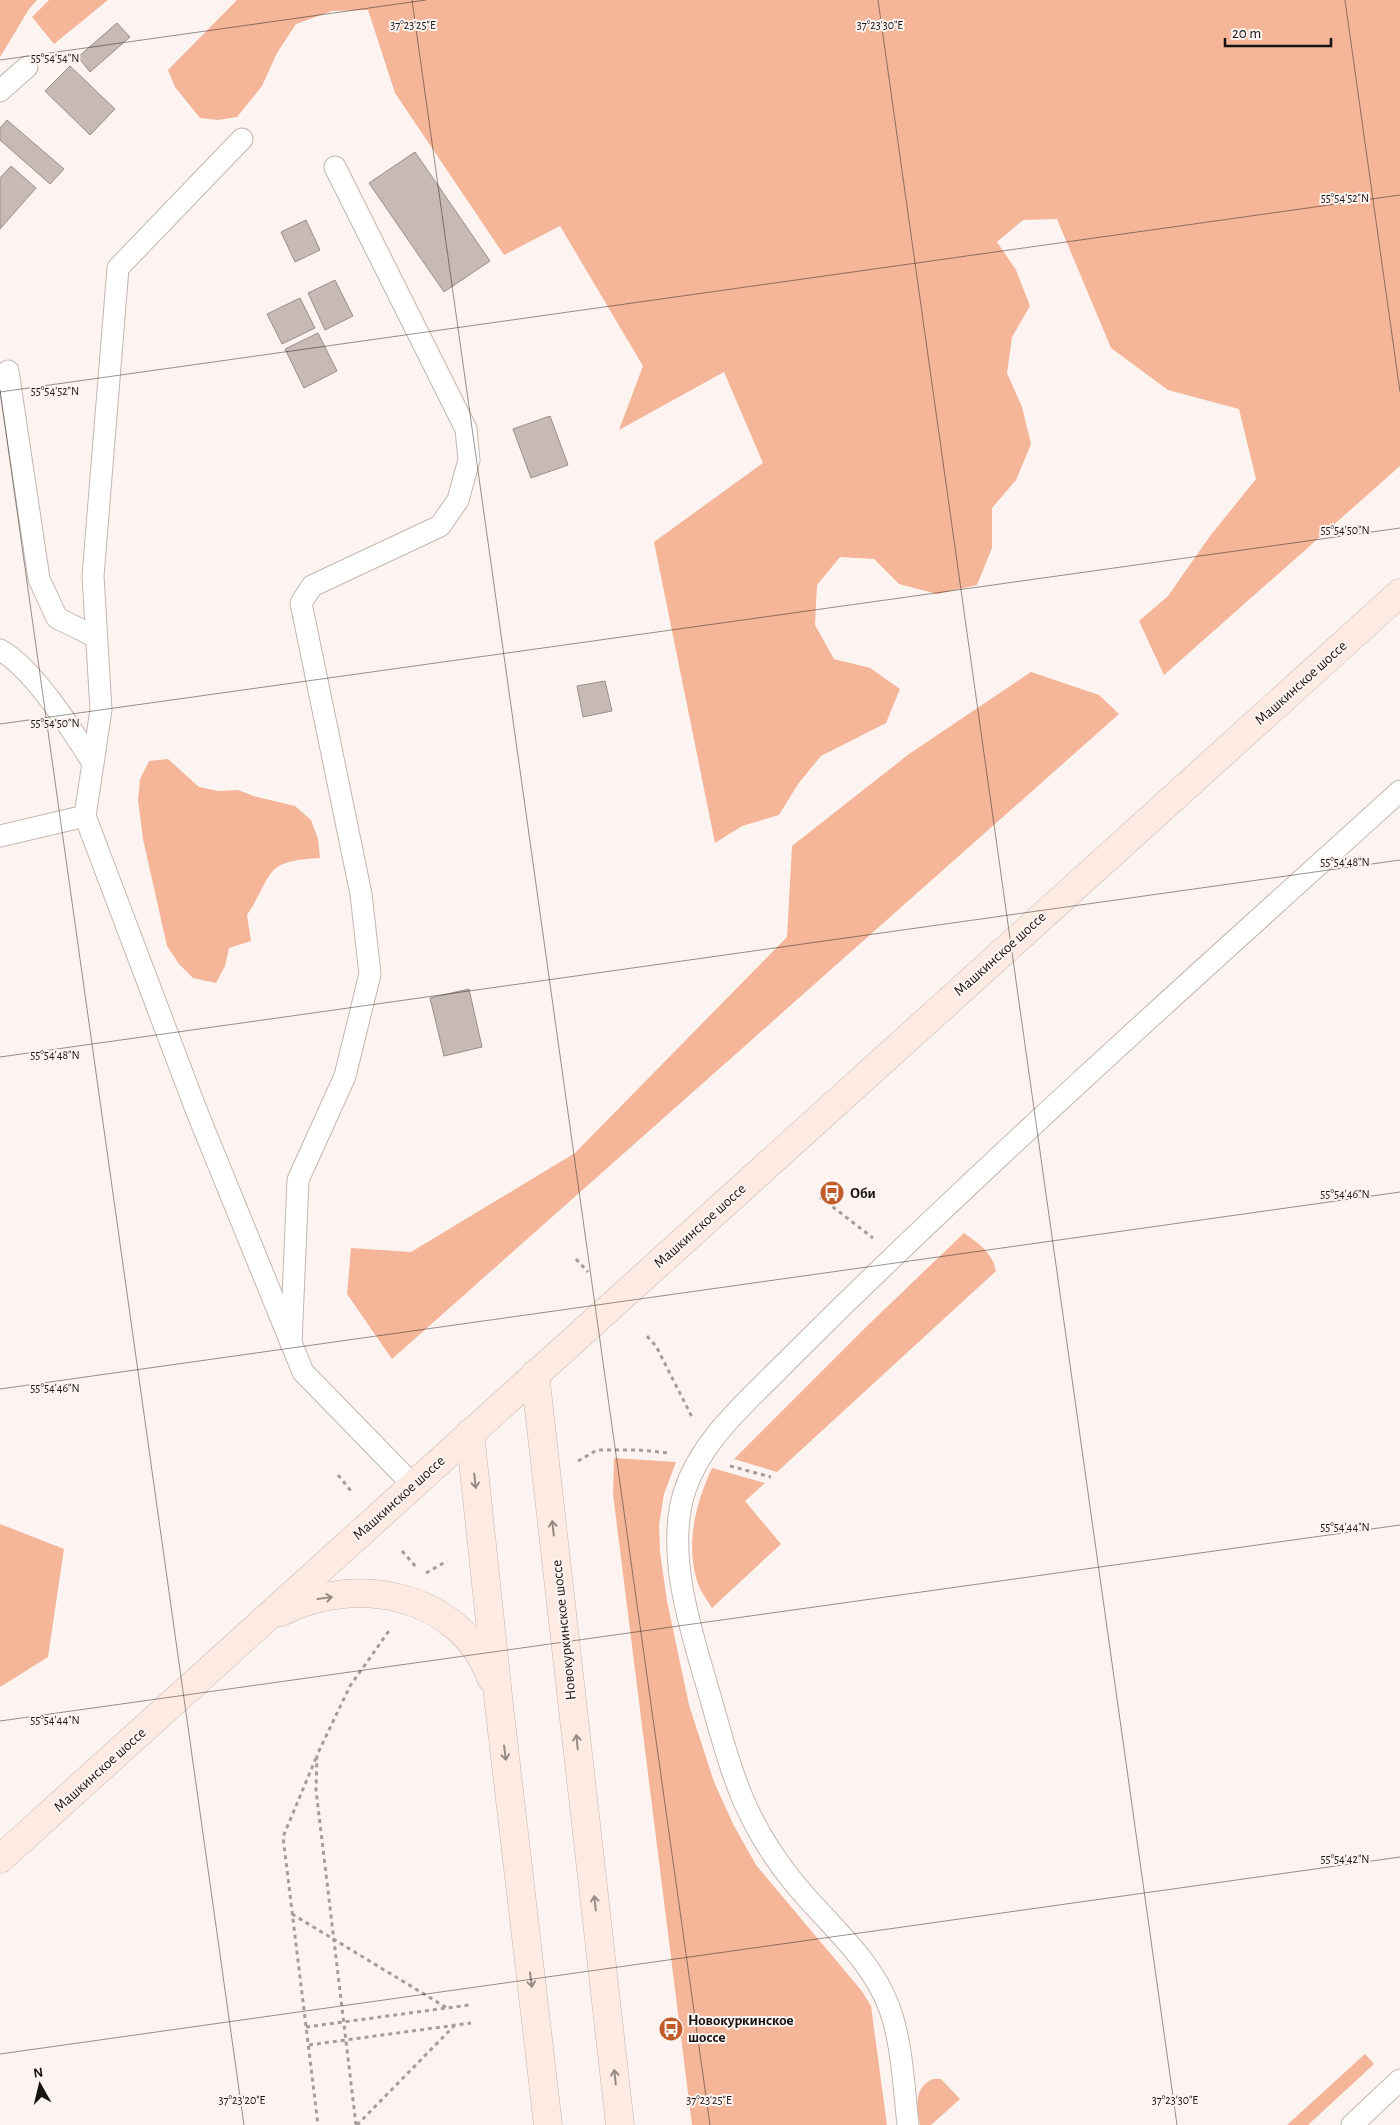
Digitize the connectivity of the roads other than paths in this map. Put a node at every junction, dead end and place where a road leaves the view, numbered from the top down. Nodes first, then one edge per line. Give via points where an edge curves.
1 (28, 67) dead end
2 (0, 91) edge
3 (242, 140) dead end
4 (334, 167) dead end
5 (8, 371) dead end
6 (1400, 593) edge
7 (96, 637) junction
8 (0, 650) edge
9 (93, 763) junction
10 (1400, 791) edge
11 (85, 816) junction
12 (0, 836) edge
13 (291, 1344) junction
14 (535, 1374) junction
15 (470, 1433) junction
16 (413, 1485) junction
17 (264, 1621) junction
18 (499, 1705) junction
19 (0, 1859) edge
20 (1400, 2080) edge
21 (548, 2125) edge
22 (620, 2125) edge
23 (908, 2125) edge
24 (1352, 2125) edge

1 - 2 lane
3 - 7 lane via 118,268 93,576
4 - 13 lane via 466,429 469,460 458,500 440,526 312,586 301,603 361,894 370,974 345,1076 298,1180
5 - 7 lane via 39,579 57,618
6 - 14 main road, Машкинское шоссе
7 - 9 lane via 101,710
8 - 9 lane via 13,657 61,714
9 - 11 lane
10 - 23 lane via 894,1256 733,1415 699,1457 683,1495 677,1543 686,1606 729,1764 744,1805 768,1847 792,1881 873,1974 890,2010 901,2064
11 - 12 lane
11 - 13 lane via 197,1112
13 - 16 lane via 303,1372
14 - 15 main road, Машкинское шоссе
22 -> 14 main road, Новокуркинское шоссе
15 - 16 main road, Машкинское шоссе
15 -> 18 main road
16 - 17 main road, Машкинское шоссе
17 -> 18 main road via 302,1601 357,1594 408,1599 447,1620 466,1637 483,1662
17 - 19 main road, Машкинское шоссе
18 -> 21 main road
20 - 24 lane

